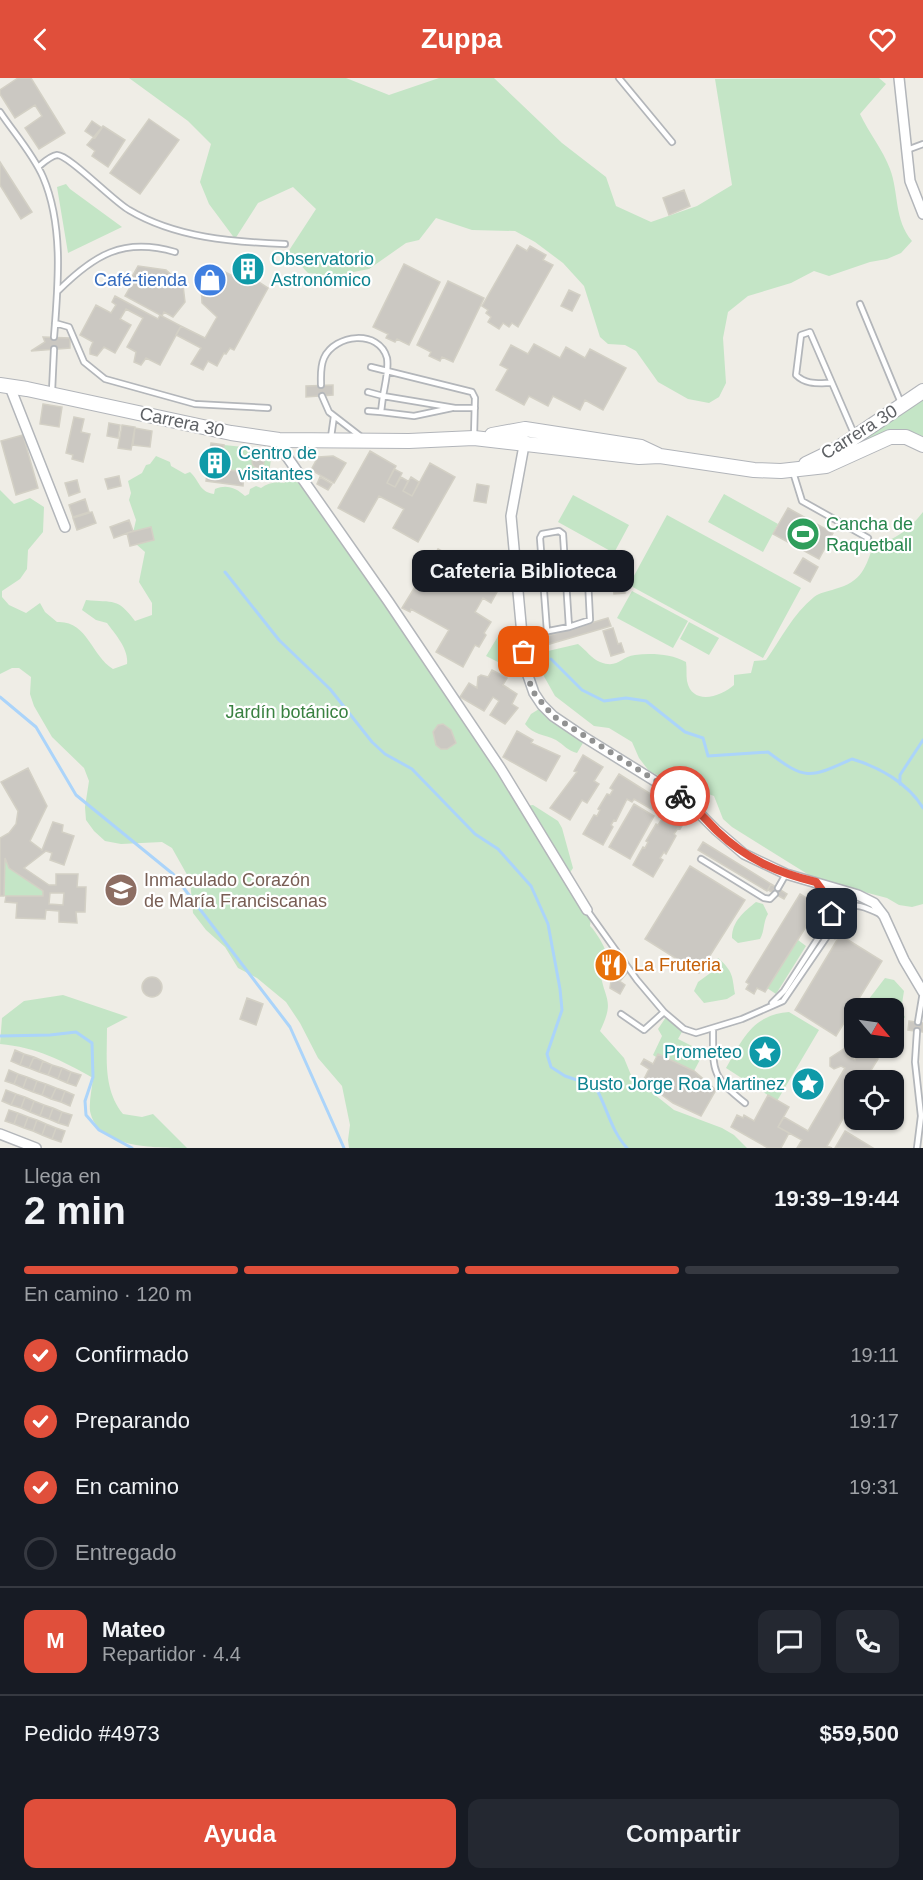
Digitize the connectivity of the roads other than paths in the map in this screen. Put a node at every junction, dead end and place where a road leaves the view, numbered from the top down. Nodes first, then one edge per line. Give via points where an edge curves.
1 (619, 78) edge
2 (899, 78) edge
3 (0, 112) edge
4 (672, 142) dead end
5 (923, 144) edge
6 (907, 150) junction
7 (38, 167) junction
8 (923, 214) edge
9 (285, 244) dead end
10 (175, 252) dead end
11 (58, 291) junction
12 (860, 304) dead end
13 (56, 322) junction
14 (54, 337) dead end
15 (54, 349) dead end
16 (370, 367) dead end
17 (387, 370) junction
18 (832, 382) junction
19 (321, 385) dead end
20 (5, 386) edge
21 (923, 391) edge
22 (368, 392) dead end
23 (51, 394) junction
24 (322, 396) dead end
25 (383, 396) junction
26 (903, 405) junction
27 (268, 408) dead end
28 (455, 408) junction
29 (475, 408) junction
30 (368, 411) dead end
31 (381, 412) junction
32 (334, 416) junction
33 (525, 436) junction
34 (855, 437) junction
35 (474, 438) junction
36 (330, 441) junction
37 (366, 441) junction
38 (923, 445) edge
39 (282, 451) dead end
40 (792, 469) junction
41 (65, 527) dead end
42 (867, 538) dead end
43 (587, 560) dead end
44 (569, 627) junction
45 (547, 631) junction
46 (522, 636) junction
47 (701, 859) dead end
48 (786, 874) junction
49 (816, 882) junction
50 (778, 888) dead end
51 (775, 894) dead end
52 (587, 910) joint
53 (884, 916) junction
54 (828, 921) dead end
55 (834, 925) dead end
56 (822, 932) dead end
57 (828, 935) dead end
58 (923, 992) edge
59 (770, 1005) junction
60 (664, 1012) junction
61 (621, 1014) dead end
62 (918, 1022) dead end
63 (713, 1029) junction
64 (917, 1031) dead end
65 (745, 1103) dead end
66 (0, 1134) edge
67 (36, 1148) edge
68 (917, 1148) edge

1 - 4 lane
2 - 6 street
3 - 7 lane
5 - 6 lane
6 - 8 street via 910,181
7 - 9 lane via 61,155 116,202 144,218 210,238
7 - 11 lane via 52,211
10 - 11 lane via 146,246 118,249 89,262
11 - 13 lane
12 - 26 lane
13 - 14 lane
13 - 27 lane via 69,327 84,362 105,379 195,404
15 - 23 lane
16 - 17 lane
17 - 19 lane via 385,354 377,345 363,338 348,338 326,354 320,372
17 - 25 lane
17 - 29 lane via 468,390 474,395
18 - 18 lane via 808,383 796,375 801,335 810,332
18 - 34 lane
20 - 23 street, Carrera 30
20 - 41 street
21 - 26 street, Carrera 30
22 - 25 lane
23 - 36 street, Carrera 30 via 231,433 279,440
24 - 32 lane
25 - 28 lane
25 - 31 lane
26 - 34 street, Carrera 30
28 - 29 lane
28 - 31 lane via 414,416
29 - 35 lane
30 - 31 lane
32 - 36 lane
32 - 37 lane
33 - 35 street, Carrera 30
33 - 40 street, Carrera 30 via 639,457 660,456 754,471
33 - 46 street via 511,516
34 - 40 street, Carrera 30 via 827,455
35 - 37 street, Carrera 30
36 - 37 street, Carrera 30
38 - 40 street, Carrera 30 via 906,437 890,436 826,466
39 - 52 street via 501,769
40 - 42 lane via 802,501
43 - 44 lane via 591,617
44 - 45 lane
44 - 45 lane via 563,534 559,531 542,534 540,538
45 - 46 lane
46 - 48 street via 529,681 553,716 687,801 744,854
47 - 51 lane via 764,898
48 - 49 street
48 - 50 lane
49 - 53 street via 866,898
49 - 54 lane via 833,905
52 - 60 lane
53 - 55 lane via 855,905 844,910
53 - 58 street
56 - 59 lane via 784,991
57 - 59 lane via 788,997
58 - 62 lane
59 - 63 lane
60 - 61 lane via 644,1030
60 - 63 lane via 692,1033
63 - 65 lane via 716,1075
64 - 68 lane via 915,1062 921,1116
66 - 67 street

